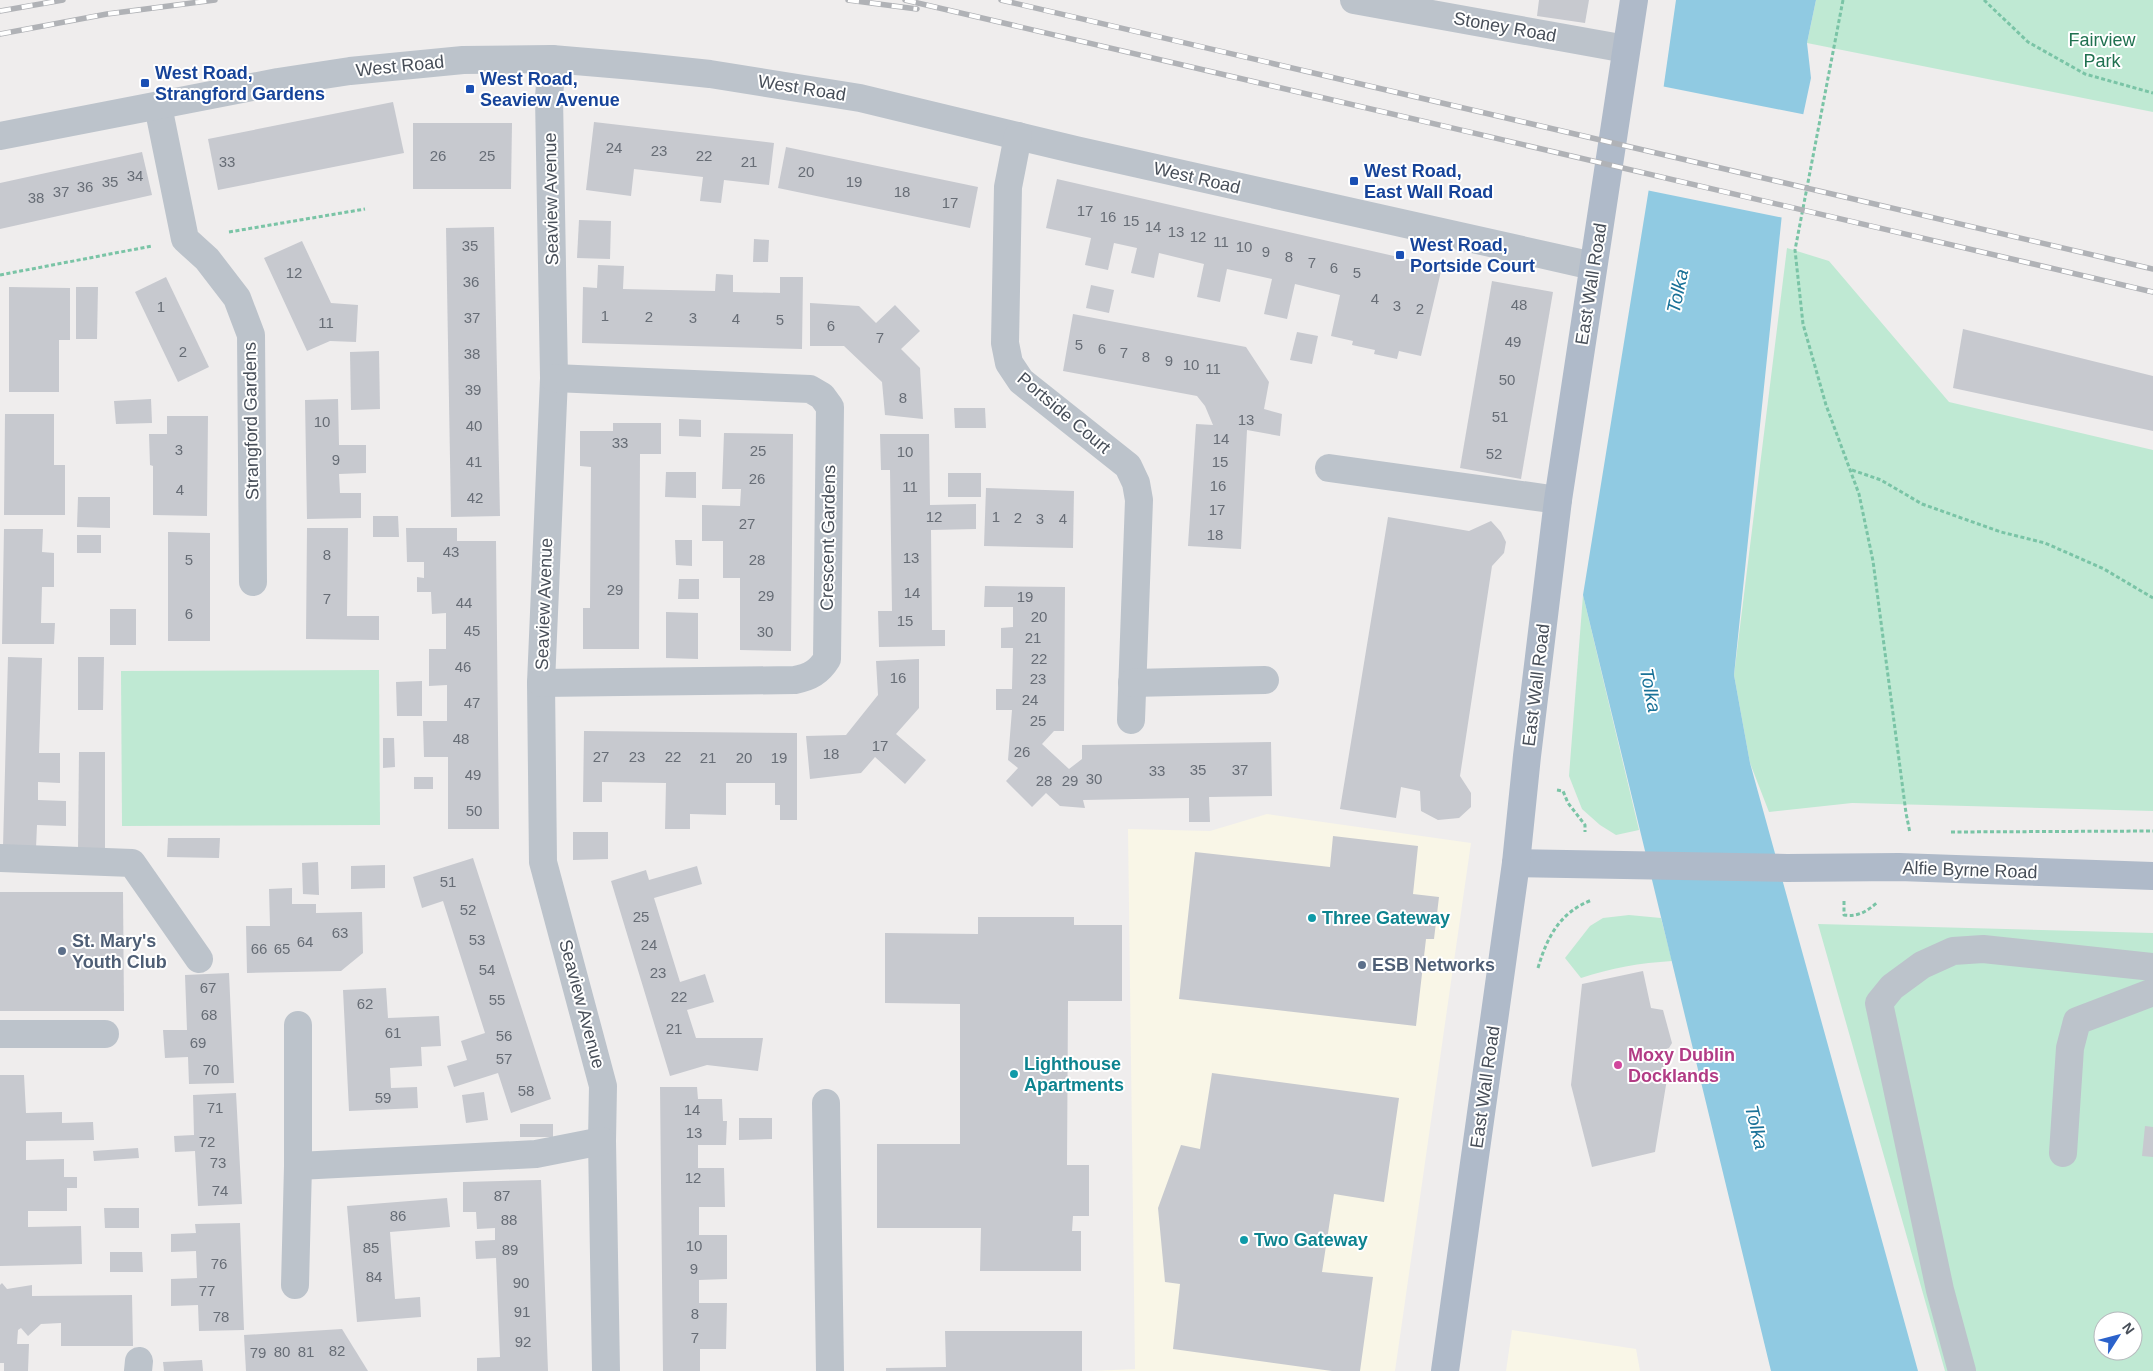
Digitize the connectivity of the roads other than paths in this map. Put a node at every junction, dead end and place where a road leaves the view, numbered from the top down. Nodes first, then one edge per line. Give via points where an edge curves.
1 (1354, 0) edge
2 (1634, 0) edge
3 (1626, 49) junction
4 (552, 59) junction
5 (158, 106) junction
6 (0, 136) edge
7 (1018, 136) junction
8 (1593, 266) junction
9 (554, 378) junction
10 (1329, 468) dead end
11 (1558, 500) junction
12 (253, 582) dead end
13 (1265, 680) dead end
14 (541, 683) junction
15 (1132, 683) junction
16 (1131, 720) dead end
17 (0, 858) edge
18 (1516, 863) junction
19 (2153, 876) edge
20 (199, 960) dead end
21 (2153, 967) edge
22 (2153, 992) edge
23 (298, 1025) dead end
24 (0, 1034) edge
25 (105, 1034) dead end
26 (826, 1103) dead end
27 (602, 1141) junction
28 (2063, 1153) dead end
29 (298, 1166) junction
30 (296, 1285) dead end
31 (606, 1371) edge
32 (830, 1371) edge
33 (1445, 1371) edge
34 (1962, 1371) edge

1 - 3 street, Stoney Road
2 - 3 main road, East Wall Road
3 - 8 main road, East Wall Road
4 - 5 street, West Road via 463,60 350,71
4 - 7 street, West Road via 710,74 860,98
4 - 9 street, Seaview Avenue via 549,97
5 - 6 street, West Road
5 - 12 street, Strangford Gardens via 185,239 207,259 237,298 251,335
7 - 8 street, West Road
7 - 15 street, Portside Court via 1008,187 1005,343 1009,363 1022,382 1128,466 1136,483 1140,500
8 - 11 main road, East Wall Road
9 - 14 street, Seaview Avenue
9 - 14 street, Crescent Gardens via 810,389 822,396 830,407 827,659 820,670 807,678 795,680
10 - 11 street
11 - 18 main road, East Wall Road
13 - 15 street
14 - 27 street, Seaview Avenue via 543,862 603,1086
15 - 16 street, Portside Court
17 - 20 street via 132,863
18 - 19 main road, Alfie Byrne Road via 1899,867
18 - 33 main road, East Wall Road
21 - 34 street via 1983,949 1953,951 1922,966 1892,987 1879,1003 1940,1290
22 - 28 street via 2077,1021 2070,1048
23 - 29 street
24 - 25 street
26 - 32 street
27 - 29 street via 536,1154
27 - 31 street, Seaview Avenue
29 - 30 street

